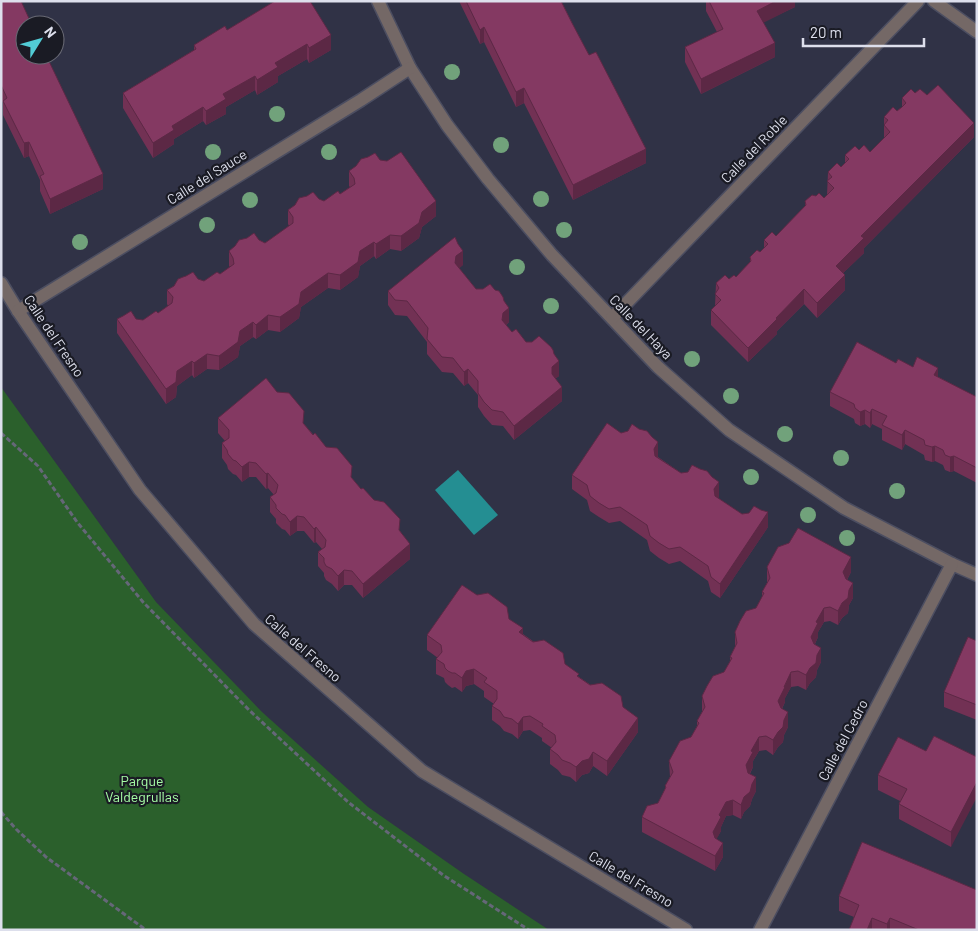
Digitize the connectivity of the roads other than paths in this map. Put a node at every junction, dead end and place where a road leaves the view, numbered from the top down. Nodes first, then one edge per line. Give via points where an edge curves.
1 (378, 1) edge
2 (918, 1) edge
3 (934, 1) edge
4 (977, 32) edge
5 (410, 68) junction
6 (1, 282) edge
7 (18, 311) junction
8 (612, 318) junction
9 (952, 564) junction
10 (977, 575) edge
11 (686, 930) edge
12 (760, 930) edge

1 - 5 street, Calle del Haya
2 - 8 street, Calle del Roble
3 - 4 street
5 - 7 street, Calle del Sauce
5 - 8 street, Calle del Haya via 488,179 552,255
6 - 7 street, Calle del Fresno
7 - 11 street, Calle del Fresno via 140,490 254,624 422,771
8 - 9 street, Calle del Haya via 658,367 729,430 844,508
9 - 10 street, Calle del Haya
9 - 12 street, Calle del Cedro

